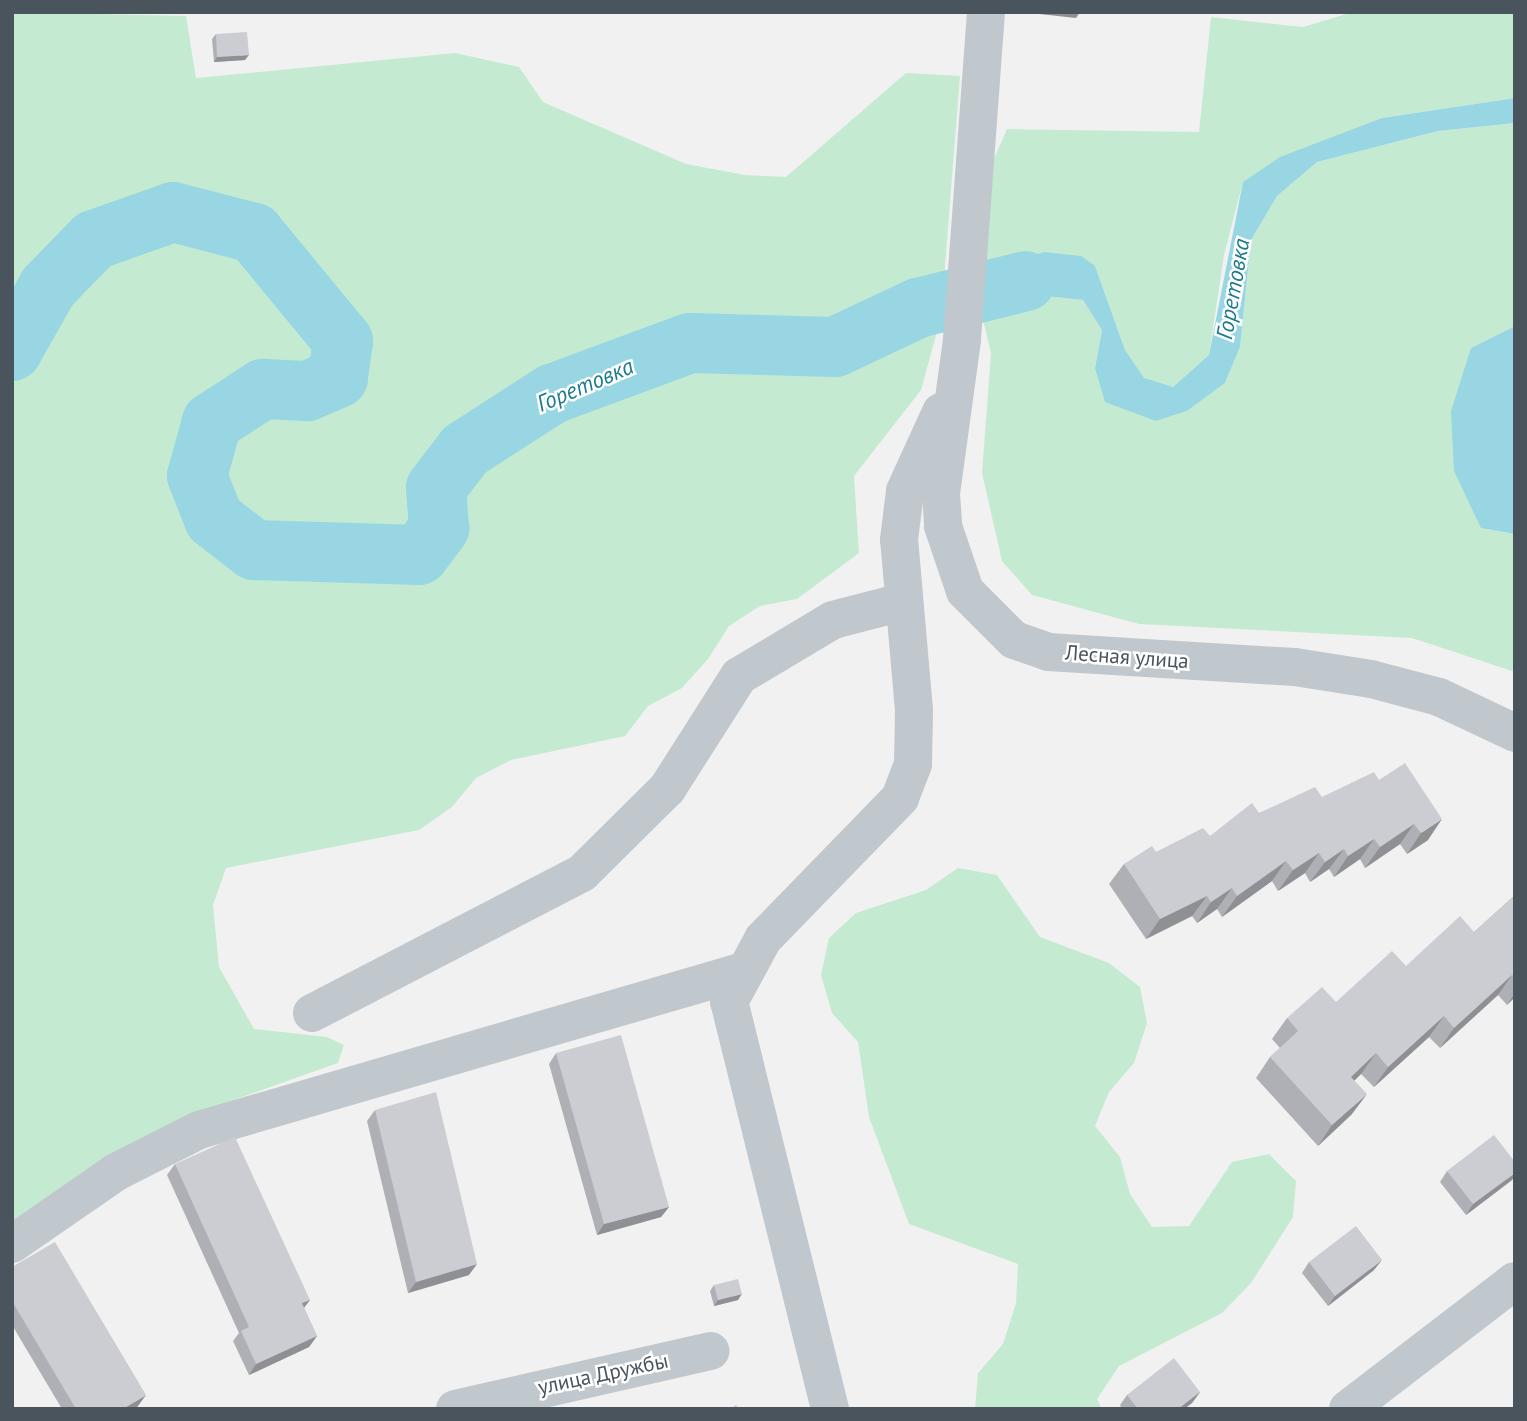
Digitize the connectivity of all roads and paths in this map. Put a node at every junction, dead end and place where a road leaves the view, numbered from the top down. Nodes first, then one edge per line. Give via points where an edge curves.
1 (986, 12) edge
2 (956, 386) junction
3 (902, 602) junction
4 (1515, 733) edge
5 (740, 972) junction
6 (313, 1013) dead end
7 (12, 1244) edge
8 (1515, 1281) edge
9 (711, 1351) dead end
10 (455, 1409) edge
11 (830, 1409) edge
12 (1348, 1409) edge

1 - 2 street, Лесная улица
2 - 3 street via 905,491
2 - 4 street, Лесная улица via 943,526 965,592 1014,640 1094,658 1296,667 1371,679 1439,697
3 - 5 street via 914,710 913,764 900,798 763,940
3 - 6 street via 833,620 739,676 667,789 582,873
5 - 7 street via 199,1130 116,1172
5 - 11 street via 729,1002 735,1033
8 - 12 street
9 - 10 street, улица Дружбы

